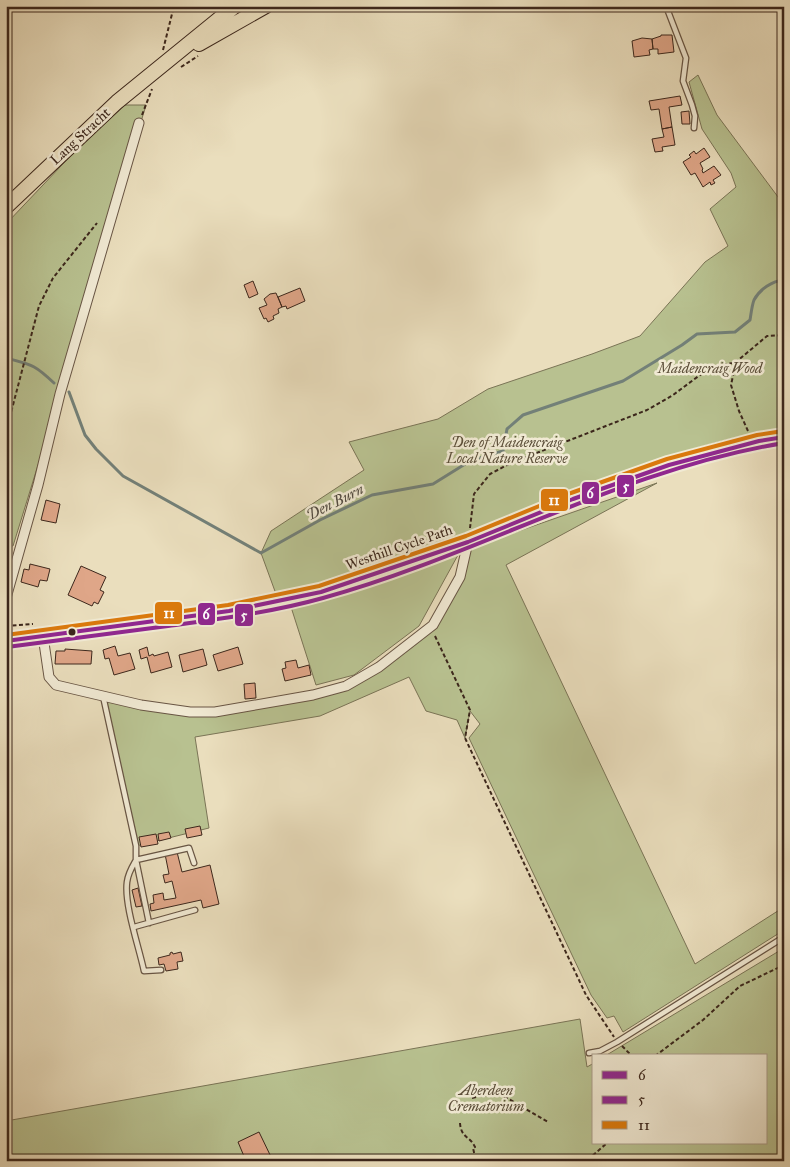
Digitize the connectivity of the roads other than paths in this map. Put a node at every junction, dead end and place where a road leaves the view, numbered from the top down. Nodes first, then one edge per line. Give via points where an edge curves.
1 (235, 6) edge
2 (266, 6) edge
3 (666, 6) edge
4 (157, 68) junction
5 (139, 123) road end
6 (694, 128) dead end
7 (6, 207) edge
8 (784, 437) edge
9 (469, 537) junction
10 (6, 598) edge
11 (38, 630) junction
12 (6, 641) edge
13 (103, 696) junction
14 (136, 860) junction
15 (194, 863) dead end
16 (196, 910) dead end
17 (149, 923) junction
18 (134, 927) junction
19 (784, 937) edge
20 (160, 970) dead end
21 (589, 1053) dead end

1 - 4 main road, Lang Stracht
2 - 4 main road, Lang Stracht
3 - 6 lane via 686,58 683,81 695,116
4 - 7 main road, Lang Stracht
5 - 10 street via 60,394
8 - 9 main road via 670,465
9 - 11 main road via 410,563 321,592 229,611
9 - 13 street via 460,576 430,627 380,668 346,686 215,712 190,712
11 - 12 main road
11 - 13 street via 52,681 60,687
13 - 14 lane via 136,846
14 - 15 lane via 190,848
14 - 17 lane
14 - 18 lane via 126,883
16 - 17 lane
17 - 18 lane
18 - 20 lane via 144,971
19 - 21 lane via 617,1042

